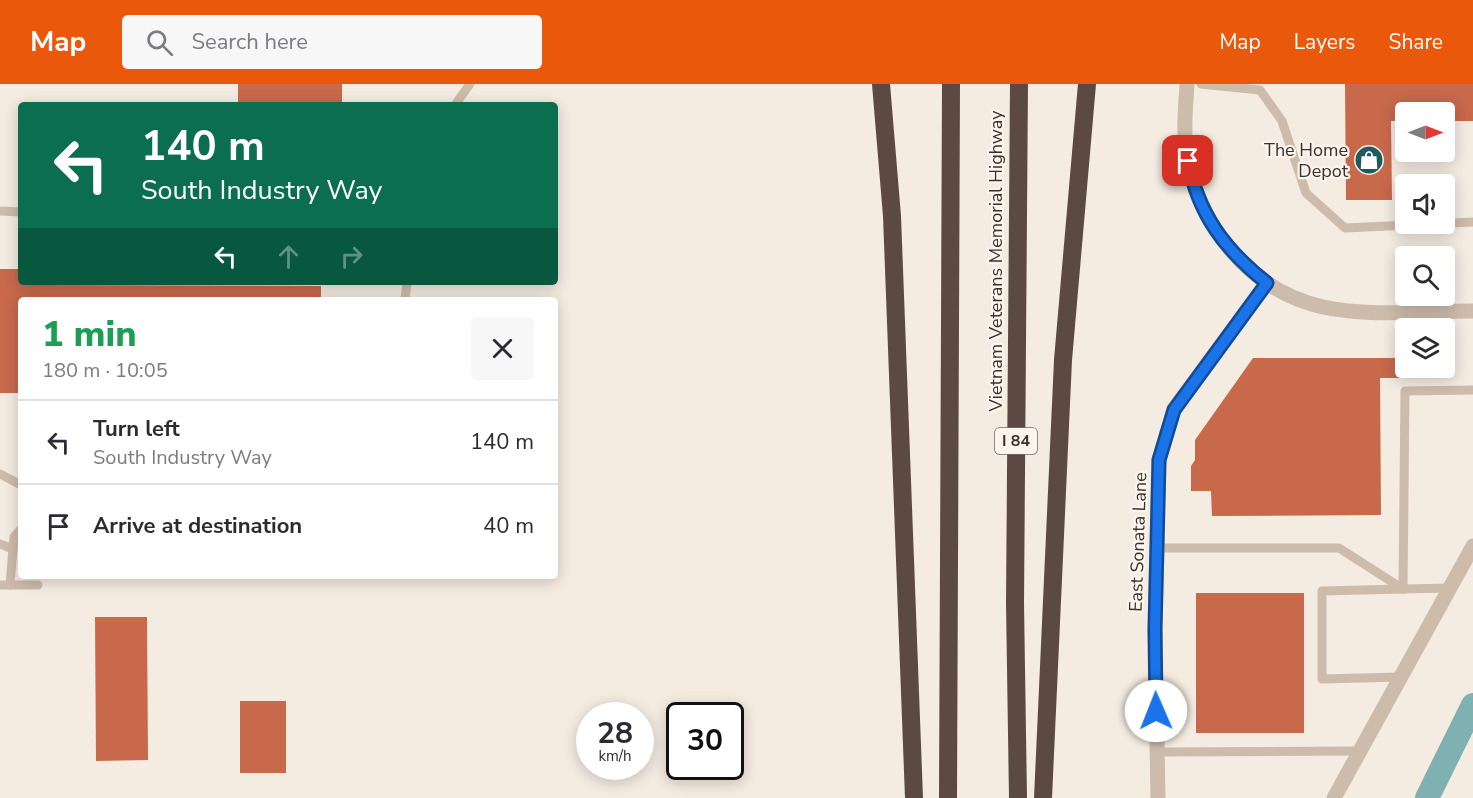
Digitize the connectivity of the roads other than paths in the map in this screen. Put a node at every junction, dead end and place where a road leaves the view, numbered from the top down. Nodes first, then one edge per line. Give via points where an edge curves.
1 (470, 84) edge
2 (881, 84) edge
3 (951, 84) edge
4 (1018, 84) edge
5 (1087, 84) edge
6 (1187, 84) edge
7 (1201, 84) edge
8 (457, 102) edge
9 (0, 211) edge
10 (18, 212) edge
11 (1473, 222) edge
12 (1267, 283) junction
13 (1473, 311) edge
14 (1473, 390) edge
15 (0, 474) edge
16 (18, 483) edge
17 (18, 532) edge
18 (0, 544) edge
19 (1473, 546) edge
20 (1157, 548) junction
21 (13, 549) junction
22 (5, 585) edge
23 (38, 585) dead end
24 (1450, 588) junction
25 (1403, 589) junction
26 (1400, 677) junction
27 (1360, 751) junction
28 (1157, 752) junction
29 (914, 798) edge
30 (948, 798) edge
31 (1018, 798) edge
32 (1043, 798) edge
33 (1158, 798) edge
34 (1334, 798) edge

1 - 8 lane
2 - 29 highway via 892,216
3 - 30 highway
4 - 31 highway, Vietnam Veterans Memorial Highway / I 84
5 - 32 highway via 1063,360
6 - 12 street via 1186,146 1199,200 1228,248
7 - 11 lane via 1260,90 1282,121 1306,193 1345,228
9 - 10 lane
12 - 13 street via 1322,307 1358,312
12 - 20 street, East Sonata Lane via 1174,410 1159,460
14 - 25 lane via 1405,391
15 - 16 lane
17 - 21 lane
18 - 21 lane
19 - 24 street
20 - 25 lane via 1340,548
20 - 28 street, East Sonata Lane
21 - 22 lane
22 - 23 lane
24 - 25 lane
24 - 26 street
25 - 26 lane via 1322,591 1322,679
26 - 27 street
27 - 28 lane
27 - 34 street
28 - 33 street, East Sonata Lane

